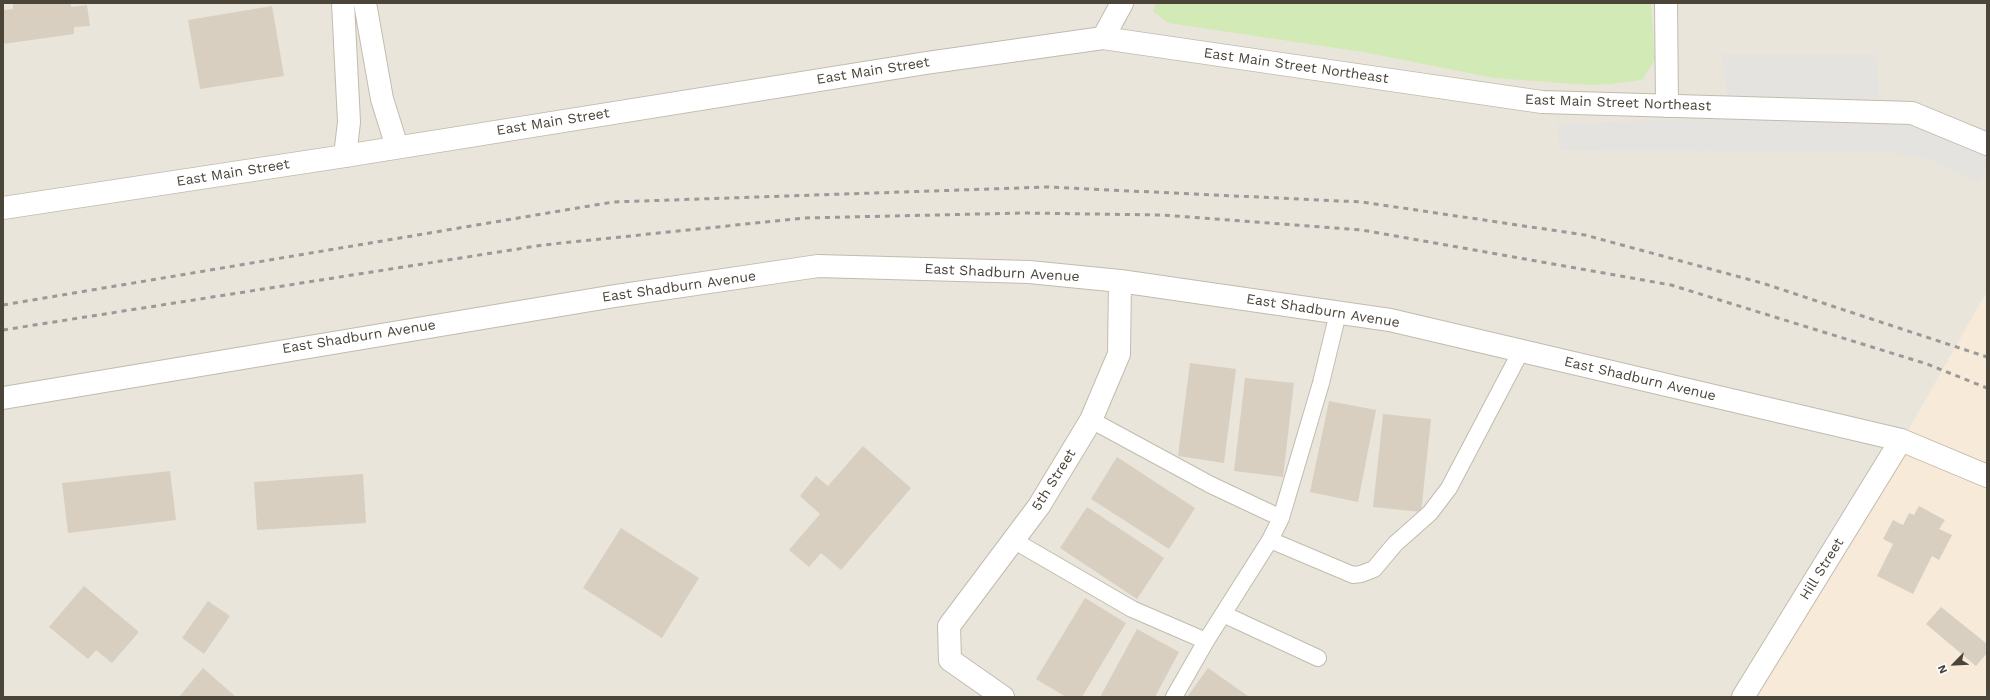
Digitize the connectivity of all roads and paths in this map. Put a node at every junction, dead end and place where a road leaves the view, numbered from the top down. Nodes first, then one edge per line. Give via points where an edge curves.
1 (343, 3) edge
2 (365, 3) edge
3 (1122, 3) edge
4 (1666, 3) edge
5 (1103, 38) junction
6 (1667, 106) junction
7 (1987, 144) edge
8 (397, 147) junction
9 (346, 156) junction
10 (3, 208) edge
11 (1120, 281) junction
12 (1338, 313) junction
13 (1521, 351) junction
14 (3, 398) edge
15 (1091, 420) junction
16 (1901, 440) junction
17 (1987, 476) edge
18 (1281, 518) junction
19 (1013, 540) junction
20 (1270, 540) junction
21 (1223, 614) junction
22 (1206, 641) junction
23 (1318, 658) dead end
24 (1004, 697) edge
25 (1174, 697) edge
26 (1743, 697) edge

1 - 9 street via 349,122
2 - 8 street via 382,99
3 - 5 street
4 - 6 street
5 - 6 street, East Main Street Northeast via 1542,102
5 - 8 street, East Main Street via 918,64
6 - 7 street, East Main Street Northeast via 1912,112
8 - 9 street, East Main Street
9 - 10 street, East Main Street
11 - 12 street, East Shadburn Avenue
11 - 14 street, East Shadburn Avenue via 1029,272 818,266 614,296
11 - 15 street, 5th Street via 1119,354
12 - 13 street, East Shadburn Avenue via 1390,320
12 - 18 lane via 1322,383
13 - 16 street, East Shadburn Avenue
13 - 20 lane via 1449,488 1430,513 1400,539 1374,569 1353,575
15 - 18 lane via 1211,485
15 - 19 street, 5th Street via 1039,506
16 - 17 street, East Shadburn Avenue
16 - 26 street, Hill Street
18 - 20 lane
19 - 22 lane via 1132,609
19 - 24 street, 5th Street via 949,626 950,660
20 - 21 lane
21 - 22 lane
21 - 23 lane
22 - 25 lane

